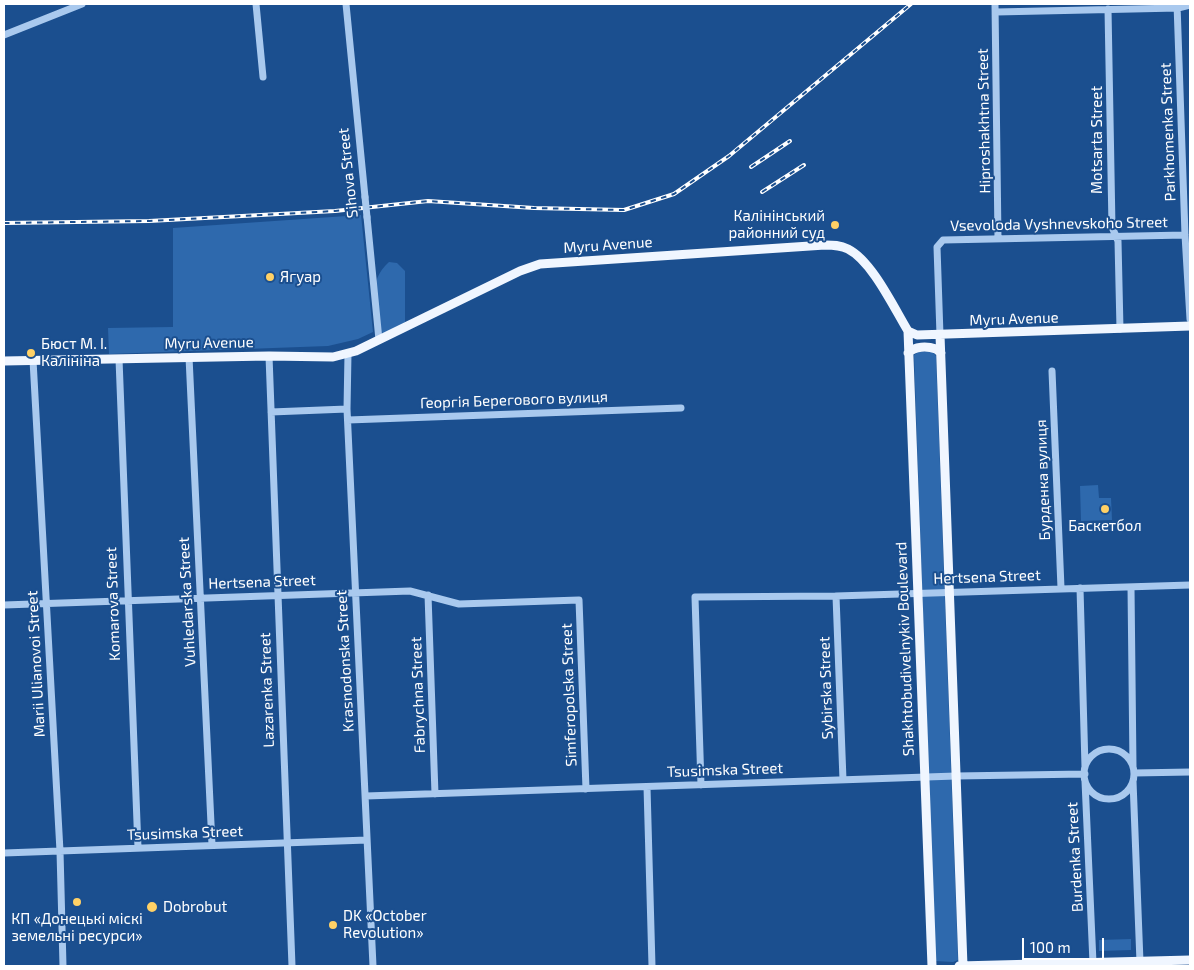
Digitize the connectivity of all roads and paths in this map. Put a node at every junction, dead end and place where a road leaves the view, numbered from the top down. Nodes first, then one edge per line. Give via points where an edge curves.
1 (82, 4) edge
2 (256, 4) edge
3 (346, 4) edge
4 (1190, 5) edge
5 (1177, 6) edge
6 (996, 8) edge
7 (1108, 9) junction
8 (4, 35) edge
9 (263, 77) dead end
10 (1182, 120) junction
11 (1190, 120) edge
12 (1185, 234) junction
13 (1115, 237) junction
14 (998, 239) junction
15 (1190, 319) edge
16 (1190, 326) edge
17 (1120, 329) junction
18 (908, 331) junction
19 (940, 335) junction
20 (379, 340) junction
21 (940, 353) junction
22 (348, 354) junction
23 (908, 354) junction
24 (269, 356) junction
25 (189, 357) junction
26 (119, 359) junction
27 (33, 360) junction
28 (4, 361) edge
29 (1052, 371) dead end
30 (681, 408) dead end
31 (347, 409) junction
32 (271, 412) junction
33 (348, 420) junction
34 (1190, 585) edge
35 (1131, 587) junction
36 (1061, 588) junction
37 (1080, 588) junction
38 (356, 592) junction
39 (949, 592) junction
40 (917, 594) junction
41 (278, 595) junction
42 (428, 595) junction
43 (836, 596) junction
44 (200, 598) junction
45 (579, 600) joint
46 (126, 601) junction
47 (47, 604) junction
48 (4, 605) edge
49 (1134, 770) junction
50 (1190, 772) edge
51 (1085, 774) junction
52 (956, 776) junction
53 (924, 777) junction
54 (843, 780) junction
55 (1133, 782) junction
56 (701, 785) junction
57 (647, 787) junction
58 (586, 789) junction
59 (435, 794) junction
60 (366, 796) junction
61 (367, 840) junction
62 (287, 843) junction
63 (212, 846) junction
64 (138, 848) junction
65 (60, 851) junction
66 (4, 853) edge
67 (1190, 960) edge
68 (1140, 962) junction
69 (1093, 963) junction
70 (63, 966) edge
71 (292, 966) edge
72 (373, 966) edge
73 (652, 966) edge
74 (932, 966) edge
75 (962, 966) edge

1 - 8 street
2 - 9 street
3 - 20 street, Sihova Street, bridge
4 - 5 street
5 - 7 street
5 - 10 street, Parkhomenka Street
6 - 7 street
6 - 14 street, Hiproshakhtna Street
7 - 13 street, Motsarta Street via 1112,227
10 - 11 street
10 - 12 street, Parkhomenka Street
12 - 13 street, Vsevoloda Vyshnevskoho Street
12 - 15 street, Parkhomenka Street
13 - 14 street, Vsevoloda Vyshnevskoho Street
13 - 17 street, Motsarta Street via 1118,241
14 - 19 street, Vsevoloda Vyshnevskoho Street via 939,242
16 - 17 main road, Myru Avenue
17 - 19 main road, Myru Avenue
18 - 19 main road, Myru Avenue via 917,335
18 - 20 main road, Myru Avenue via 858,257 849,249 825,245 540,264 520,270
18 - 23 main road, Shakhtobudivelnykiv Boulevard
19 - 21 main road
20 - 22 main road, Myru Avenue
21 - 23 main road via 931,348 919,348
21 - 39 main road
22 - 24 main road, Myru Avenue via 333,357
22 - 31 street, Krasnodonska Street
23 - 40 main road, Shakhtobudivelnykiv Boulevard
24 - 25 main road, Myru Avenue
24 - 32 street, Lazarenka Street
25 - 26 main road, Myru Avenue
25 - 44 street, Vuhledarska Street
26 - 27 main road, Myru Avenue
26 - 46 street, Komarova Street
27 - 28 main road, Myru Avenue
27 - 47 street, Marii Ulianovoi Street
29 - 36 street, Бурденка вулиця
30 - 33 street, Георгія Берегового вулиця
31 - 32 street
31 - 33 street, Krasnodonska Street
32 - 41 street, Lazarenka Street
33 - 38 street, Krasnodonska Street
34 - 35 street, Hertsena Street
35 - 37 street, Hertsena Street
35 - 49 street
36 - 37 street, Hertsena Street
36 - 39 street, Hertsena Street
37 - 51 street, Burdenka Street
38 - 41 street, Hertsena Street
38 - 42 street, Hertsena Street via 410,591
38 - 60 street, Krasnodonska Street
39 - 40 street, Hertsena Street
39 - 52 main road
40 - 43 street, Hertsena Street
40 - 53 main road, Shakhtobudivelnykiv Boulevard
41 - 44 street, Hertsena Street
41 - 62 street, Lazarenka Street
42 - 45 street, Hertsena Street via 459,604
42 - 59 street, Fabrychna Street
43 - 54 street, Sybirska Street
43 - 56 street, Hertsena Street via 695,597
44 - 46 street, Hertsena Street
44 - 63 street, Vuhledarska Street
45 - 58 street, Simferopolska Street
46 - 47 street, Hertsena Street
46 - 64 street, Komarova Street
47 - 48 street, Hertsena Street
47 - 65 street, Marii Ulianovoi Street
49 - 50 street
49 - 51 street via 1123,754 1110,750 1094,755
49 - 55 street
51 - 52 street, Tsusimska Street
51 - 55 street via 1095,795 1108,800 1128,792
51 - 69 street, Burdenka Street
52 - 53 street, Tsusimska Street
52 - 75 main road
53 - 54 street, Tsusimska Street
53 - 74 main road, Shakhtobudivelnykiv Boulevard
54 - 56 street, Tsusimska Street
55 - 68 street
56 - 57 street, Tsusimska Street
57 - 58 street, Tsusimska Street
57 - 73 street
58 - 59 street, Tsusimska Street
59 - 60 street, Tsusimska Street
60 - 61 street, Krasnodonska Street
61 - 62 street, Tsusimska Street
61 - 72 street, Krasnodonska Street
62 - 63 street, Tsusimska Street
62 - 71 street, Lazarenka Street
63 - 64 street, Tsusimska Street
64 - 65 street, Tsusimska Street
65 - 66 street, Tsusimska Street
65 - 70 street, Marii Ulianovoi Street
67 - 68 main road
68 - 69 main road
69 - 75 main road

